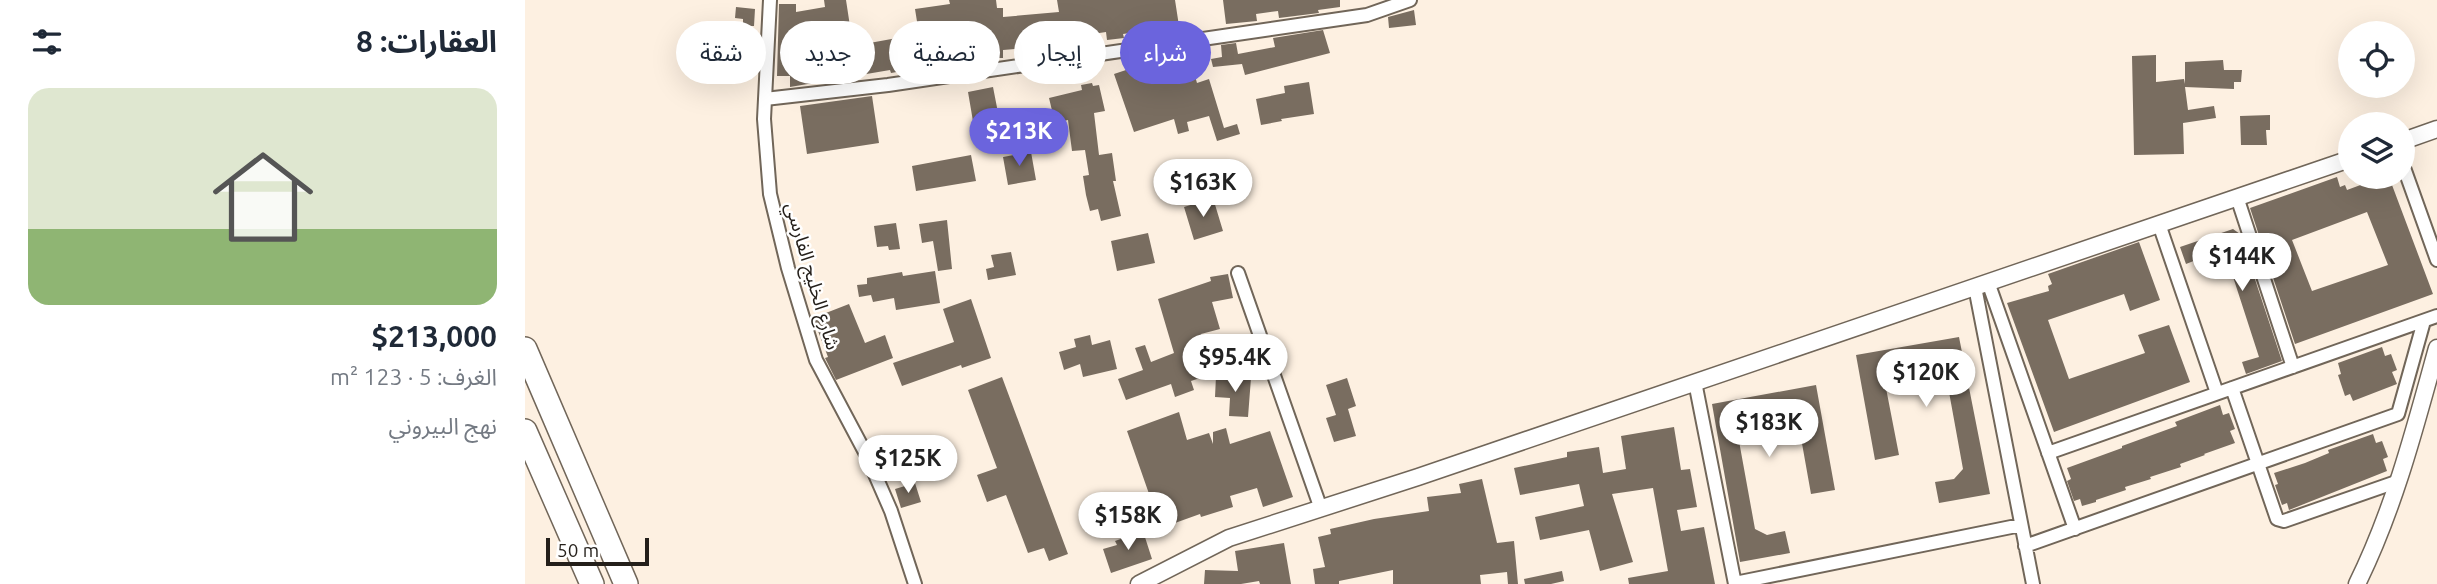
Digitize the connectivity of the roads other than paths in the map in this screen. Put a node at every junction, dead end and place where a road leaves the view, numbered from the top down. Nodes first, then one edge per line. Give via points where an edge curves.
1 (770, 0) edge
2 (1410, 0) edge
3 (765, 99) junction
4 (2437, 129) edge
5 (2415, 137) edge
6 (2338, 163) edge
7 (2412, 189) edge
8 (2237, 197) junction
9 (2159, 224) junction
10 (2437, 260) edge
11 (1238, 273) dead end
12 (1981, 285) junction
13 (2437, 316) edge
14 (2424, 321) junction
15 (2437, 348) edge
16 (525, 349) edge
17 (2293, 367) junction
18 (1695, 382) junction
19 (2232, 388) junction
20 (2217, 393) junction
21 (525, 431) edge
22 (2048, 453) junction
23 (2257, 465) junction
24 (2399, 481) junction
25 (1321, 509) junction
26 (2021, 525) junction
27 (2075, 529) junction
28 (2025, 546) junction
29 (1735, 583) edge
30 (592, 584) edge
31 (626, 584) edge
32 (915, 584) edge
33 (1139, 584) edge
34 (2033, 584) edge
35 (2357, 584) edge

1 - 3 street, شارع الخليج الفارسي
2 - 3 street via 1367,15
3 - 32 street, شارع الخليج الفارسي via 771,194 816,360 867,456
4 - 5 street
6 - 8 street
7 - 10 street
8 - 9 street
8 - 17 street
9 - 12 street
9 - 20 street
11 - 25 street
12 - 18 street
12 - 22 street
12 - 26 street
13 - 14 street
14 - 17 street
14 - 23 street via 2398,414
15 - 24 street
16 - 31 highway
17 - 19 street
18 - 25 street
18 - 29 street
19 - 20 street
19 - 23 street
20 - 22 street
21 - 30 highway
22 - 27 street
23 - 24 street via 2273,512 2284,521
23 - 27 street
24 - 35 street
25 - 33 street via 1229,538
26 - 28 street
26 - 29 street
27 - 28 street
28 - 34 street

